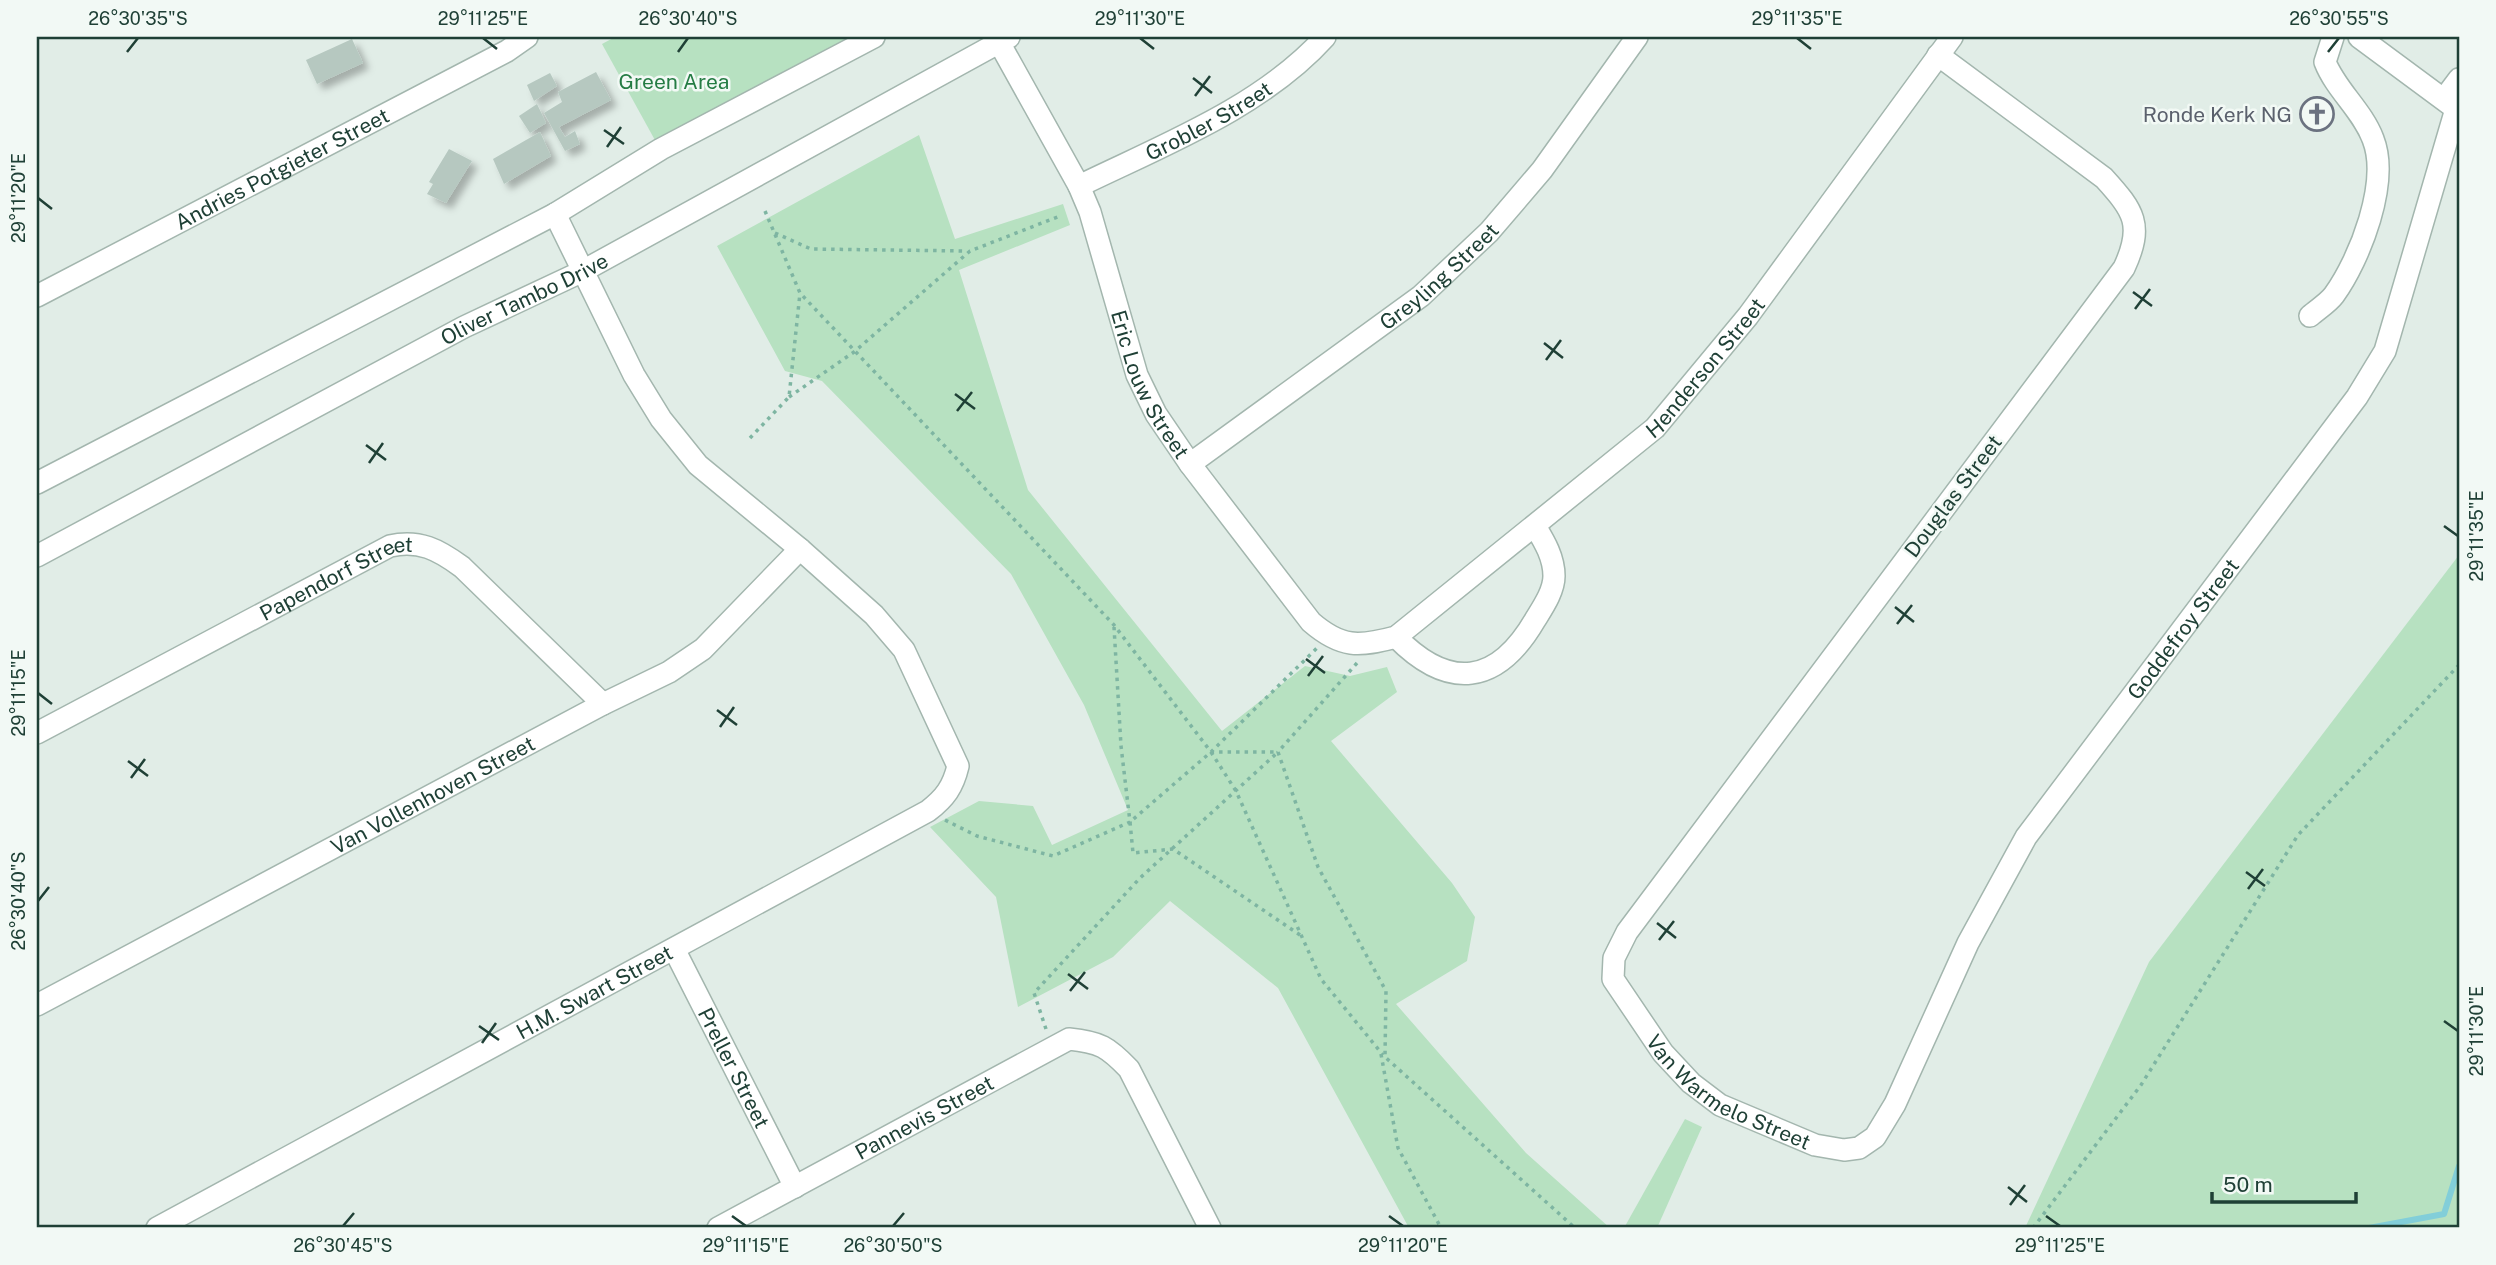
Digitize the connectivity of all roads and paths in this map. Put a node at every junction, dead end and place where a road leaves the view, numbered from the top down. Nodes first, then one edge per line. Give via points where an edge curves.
1 (527, 37) edge
2 (874, 37) edge
3 (1325, 37) edge
4 (1637, 37) edge
5 (1952, 37) edge
6 (2333, 37) edge
7 (2359, 37) edge
8 (1001, 39) edge
9 (1938, 55) junction
10 (2459, 79) edge
11 (2453, 106) edge
12 (1079, 186) junction
13 (765, 211) dead end
14 (555, 214) junction
15 (1060, 216) dead end
16 (775, 233) junction
17 (970, 251) junction
18 (581, 272) junction
19 (800, 293) junction
20 (37, 296) edge
21 (2310, 316) dead end
22 (854, 352) junction
23 (789, 397) junction
24 (750, 438) dead end
25 (1191, 464) junction
26 (37, 483) edge
27 (1535, 526) junction
28 (800, 549) junction
29 (37, 556) edge
30 (1114, 625) junction
31 (1329, 637) junction
32 (1396, 638) junction
33 (1375, 643) junction
34 (2459, 666) edge
35 (603, 704) junction
36 (37, 733) edge
37 (1211, 752) junction
38 (1278, 752) junction
39 (1236, 790) junction
40 (928, 811) junction
41 (1130, 822) junction
42 (1173, 849) junction
43 (1300, 935) junction
44 (674, 949) junction
45 (1614, 979) joint
46 (37, 1005) edge
47 (1053, 1048) junction
48 (1380, 1052) junction
49 (1385, 1057) junction
50 (1875, 1137) joint
51 (795, 1187) junction
52 (157, 1228) edge
53 (718, 1228) edge
54 (1210, 1228) edge
55 (1441, 1228) edge
56 (1575, 1228) edge
57 (2033, 1228) edge

1 - 20 street, Andries Potgieter Street
2 - 14 street via 661,149
3 - 12 street, Grobler Street via 1305,59 1256,94
4 - 25 street, Greyling Street via 1542,170 1489,232 1421,296
5 - 9 street, Henderson Street
6 - 21 street via 2325,62 2365,120 2374,142 2377,178 2354,263 2332,298
7 - 11 street
8 - 12 street, Eric Louw Street
8 - 18 street, Oliver Tambo Drive
9 - 27 street, Henderson Street via 1748,316 1655,428
9 - 45 street, Douglas Street via 2104,178 2136,221 2135,244 2124,268 1627,932 1614,958
10 - 11 street, Goddefroy Street
11 - 50 street, Goddefroy Street via 2385,351 2357,397 2026,837 1968,943 1895,1104
12 - 25 street, Eric Louw Street via 1137,374 1156,414
13 - 16 path
14 - 18 street, H.M. Swart Street
14 - 26 street
15 - 17 path
16 - 17 path via 811,249
16 - 19 path
17 - 22 path
18 - 28 street, H.M. Swart Street via 661,419 698,465
18 - 29 street, Oliver Tambo Drive via 464,327
19 - 22 path
19 - 23 path
22 - 23 path
22 - 30 path
23 - 24 path
25 - 31 street, Eric Louw Street via 1311,621
27 - 32 street, Henderson Street
27 - 32 street via 1547,548 1554,578 1530,630 1504,659 1474,675 1454,673 1413,654
28 - 35 street, Van Vollenhoven Street via 703,649 669,672
28 - 40 street, H.M. Swart Street via 874,615 904,650 958,766 954,784
30 - 37 path
30 - 41 path
31 - 33 street via 1353,645
31 - 37 path
32 - 33 street
33 - 38 path
34 - 57 path via 2298,835 2141,1085
35 - 36 street, Papendorf Street via 462,567 440,551 402,543
35 - 46 street, Van Vollenhoven Street
37 - 38 path
37 - 39 path
37 - 41 path
38 - 39 path
38 - 49 path via 1318,867 1386,991
39 - 42 path
39 - 43 path
40 - 41 path via 977,836 1053,856
40 - 44 street, H.M. Swart Street
41 - 42 path via 1133,853
42 - 43 path
42 - 47 path via 1140,878 1034,993
43 - 48 path via 1321,979
44 - 51 street, Preller Street
44 - 52 street, H.M. Swart Street
45 - 50 street, Van Warmelo Street via 1663,1053 1720,1105 1815,1145 1844,1150 1859,1148
47 - 51 street, Pannevis Street
47 - 54 street, Pannevis Street via 1069,1039 1093,1041 1111,1050 1129,1069
48 - 49 path
48 - 55 path via 1398,1148
49 - 56 path
51 - 53 street, Pannevis Street

